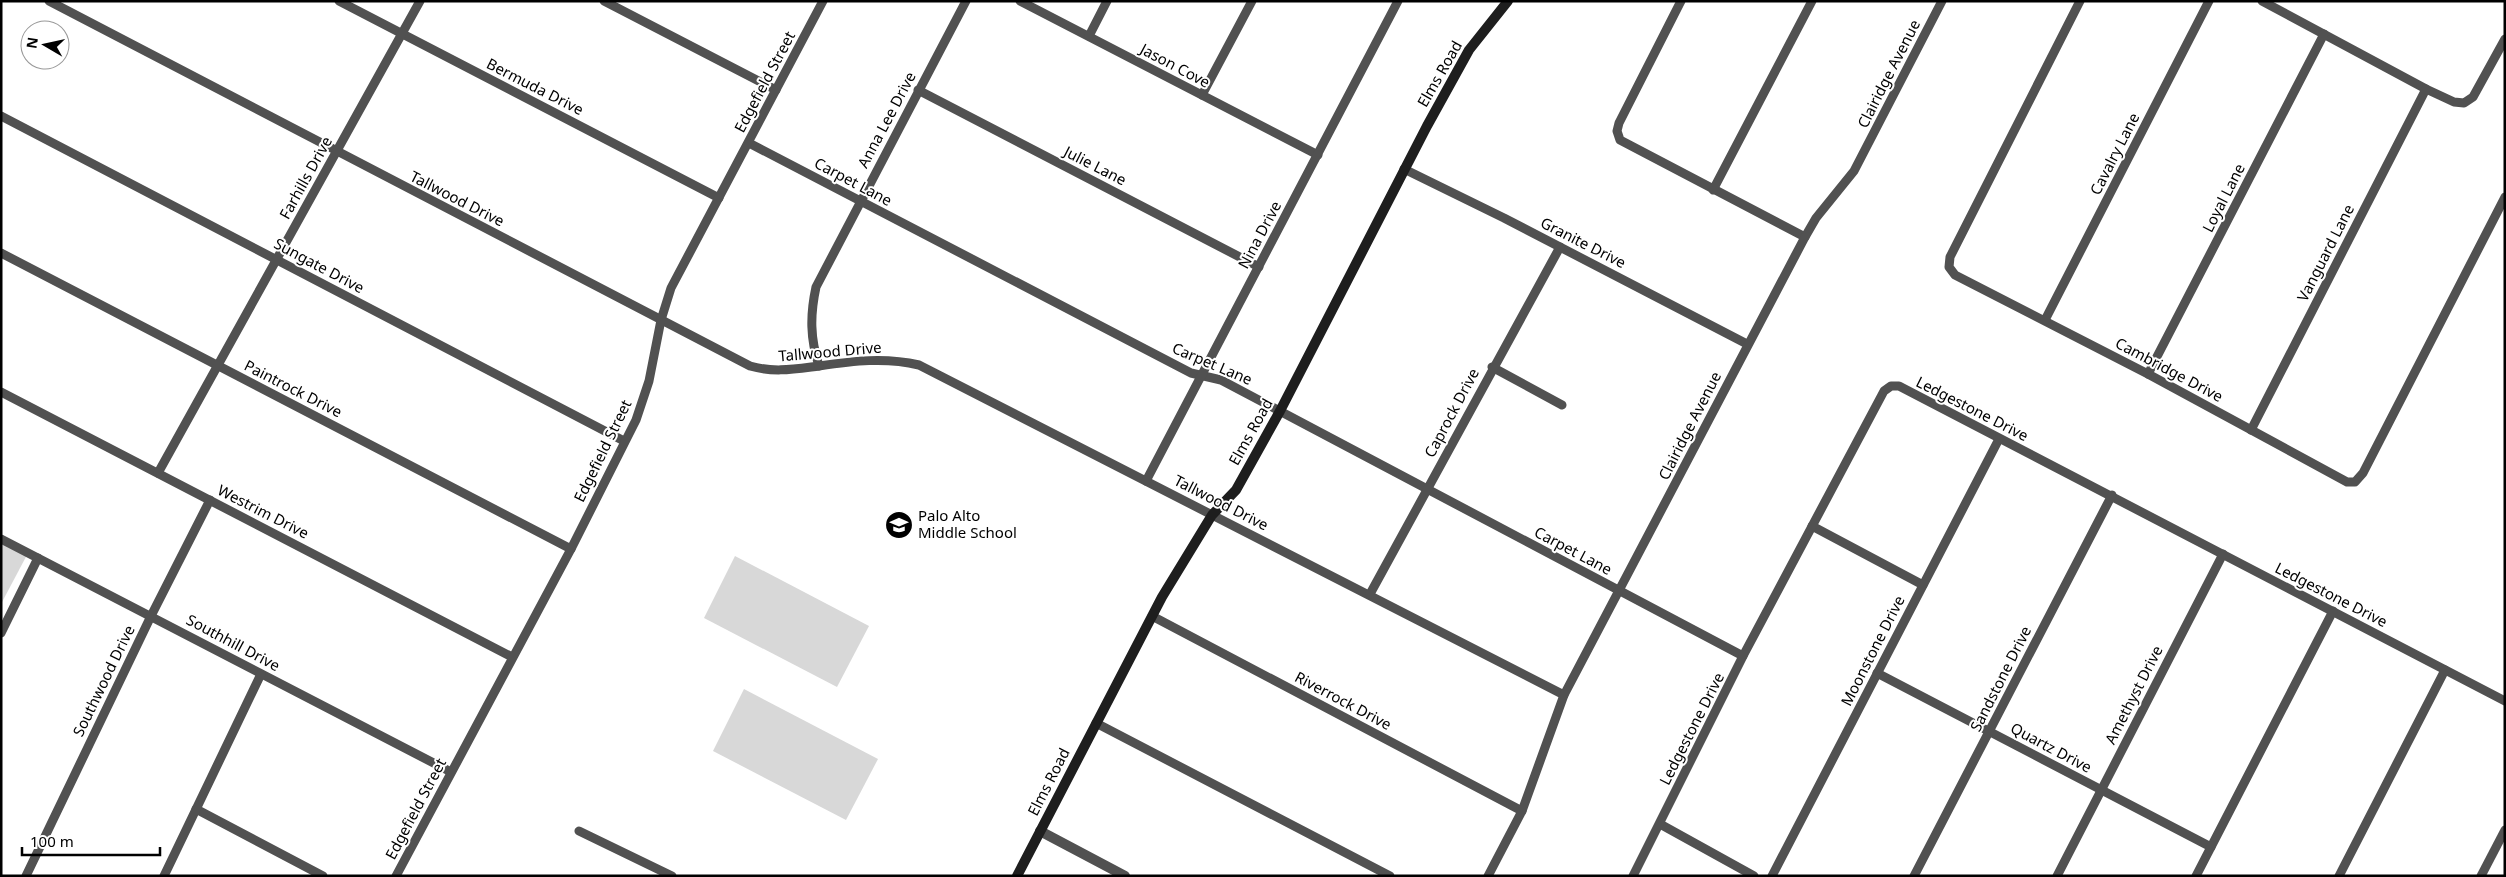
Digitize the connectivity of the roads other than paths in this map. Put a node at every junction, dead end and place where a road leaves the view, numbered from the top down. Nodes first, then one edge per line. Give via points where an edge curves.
1 (49, 1) edge
2 (339, 1) edge
3 (420, 1) edge
4 (604, 1) edge
5 (823, 1) edge
6 (966, 1) edge
7 (1020, 1) edge
8 (1107, 1) edge
9 (1252, 1) edge
10 (1398, 1) edge
11 (1508, 1) edge
12 (1812, 1) edge
13 (1942, 1) edge
14 (2080, 1) edge
15 (2209, 1) edge
16 (2262, 1) edge
17 (1678, 2) edge
18 (402, 34) junction
19 (2324, 34) junction
20 (1089, 36) junction
21 (2505, 39) edge
22 (2426, 89) junction
23 (776, 90) junction
24 (918, 90) junction
25 (1202, 95) junction
26 (1, 116) edge
27 (749, 143) junction
28 (336, 152) junction
29 (1318, 155) junction
30 (1404, 169) junction
31 (1713, 190) junction
32 (2505, 197) edge
33 (719, 198) junction
34 (860, 202) junction
35 (1805, 237) junction
36 (1560, 247) junction
37 (1, 253) edge
38 (276, 259) junction
39 (1259, 267) junction
40 (660, 320) junction
41 (2046, 320) junction
42 (1747, 344) junction
43 (218, 365) junction
44 (819, 366) junction
45 (1492, 367) junction
46 (2148, 374) junction
47 (1202, 376) junction
48 (1, 392) edge
49 (1562, 405) dead end
50 (1280, 411) junction
51 (2251, 430) junction
52 (1999, 439) junction
53 (624, 441) junction
54 (158, 473) junction
55 (1146, 481) junction
56 (1426, 490) junction
57 (2112, 495) junction
58 (210, 500) junction
59 (1212, 515) junction
60 (1812, 526) junction
61 (1, 539) edge
62 (571, 549) junction
63 (2223, 554) junction
64 (38, 558) junction
65 (1923, 585) junction
66 (1620, 591) junction
67 (1370, 594) junction
68 (2333, 612) junction
69 (151, 616) junction
70 (1152, 616) junction
71 (1, 633) edge
72 (1744, 656) junction
73 (512, 657) junction
74 (2445, 670) junction
75 (1877, 673) junction
76 (261, 674) junction
77 (1564, 695) junction
78 (2505, 701) edge
79 (1096, 723) junction
80 (1989, 731) junction
81 (451, 772) junction
82 (2101, 790) junction
83 (196, 809) junction
84 (1522, 811) junction
85 (1660, 824) junction
86 (1040, 830) junction
87 (2505, 830) edge
88 (579, 831) dead end
89 (2211, 847) junction
90 (304, 872) edge
91 (26, 876) edge
92 (164, 876) edge
93 (323, 876) edge
94 (396, 876) edge
95 (672, 876) edge
96 (1017, 876) edge
97 (1126, 876) edge
98 (1390, 876) edge
99 (1488, 876) edge
100 (1633, 876) edge
101 (1754, 876) edge
102 (1772, 876) edge
103 (1914, 876) edge
104 (2057, 876) edge
105 (2196, 876) edge
106 (2339, 876) edge
107 (2481, 876) edge

1 - 28 street, Tallwood Drive
2 - 18 street, Bermuda Drive
3 - 18 street, Farhills Drive
4 - 23 street
5 - 23 street, Edgefield Street
6 - 24 street, Anna Lee Drive
7 - 20 street, Jason Cove
8 - 20 street
9 - 25 street
10 - 29 street, Nina Drive
11 - 30 main road, Elms Road via 1469,50
12 - 31 street
13 - 35 street, Clairidge Avenue via 1854,171
14 - 41 street, Cambridge Drive via 1950,257 1949,266 1955,275
15 - 41 street, Cavalry Lane
16 - 19 street
17 - 31 street via 1619,123 1618,132 1624,144
18 - 28 street, Farhills Drive
18 - 33 street, Bermuda Drive
19 - 22 street
19 - 46 street, Loyal Lane
20 - 25 street, Jason Cove
21 - 22 street via 2473,97 2464,103 2454,102
22 - 51 street, Vanguard Lane
23 - 27 street, Edgefield Street
24 - 34 street, Anna Lee Drive
24 - 39 street, Julie Lane
25 - 29 street, Jason Cove
26 - 38 street, Sungate Drive
27 - 33 street, Edgefield Street
27 - 34 street, Carpet Lane
28 - 38 street, Farhills Drive
28 - 40 street, Tallwood Drive
29 - 39 street, Nina Drive
30 - 36 street, Granite Drive
30 - 50 main road, Elms Road
31 - 35 street
32 - 51 street, Cambridge Drive via 2356,482 2347,482
33 - 40 street, Edgefield Street via 671,288
34 - 44 street, Anna Lee Drive via 816,287 811,328
34 - 47 street, Carpet Lane
35 - 42 street, Clairidge Avenue
36 - 42 street, Granite Drive
36 - 45 street, Caprock Drive
37 - 43 street, Paintrock Drive
38 - 43 street, Farhills Drive
38 - 53 street, Sungate Drive
39 - 47 street, Nina Drive
40 - 44 street, Tallwood Drive via 750,366 764,370
40 - 53 street, Edgefield Street via 644,394 636,420
41 - 46 street, Cambridge Drive
42 - 66 street, Clairidge Avenue
43 - 54 street, Farhills Drive
43 - 62 street, Paintrock Drive
44 - 55 street, Tallwood Drive via 878,359 918,365
45 - 49 street
45 - 56 street, Caprock Drive
46 - 51 street, Cambridge Drive
47 - 50 street, Carpet Lane via 1221,380
47 - 55 street, Nina Drive
48 - 54 street, Westrim Drive
50 - 56 street, Carpet Lane
50 - 59 main road, Elms Road via 1236,490
52 - 57 street, Ledgestone Drive
52 - 60 street, Ledgestone Drive via 1900,386 1890,386 1884,391
52 - 65 street, Moonstone Drive
53 - 62 street, Edgefield Street
54 - 58 street, Westrim Drive
55 - 59 street, Tallwood Drive
56 - 66 street, Carpet Lane
56 - 67 street, Caprock Drive
57 - 63 street, Ledgestone Drive
57 - 80 street, Sandstone Drive
58 - 69 street, Southwood Drive
58 - 73 street, Westrim Drive
59 - 67 street, Tallwood Drive
59 - 70 main road, Elms Road
60 - 65 street
60 - 72 street, Ledgestone Drive
61 - 64 street, Southhill Drive
62 - 73 street, Edgefield Street
63 - 68 street, Ledgestone Drive
63 - 82 street, Amethyst Drive
64 - 69 street, Southhill Drive
64 - 71 street
65 - 75 street, Moonstone Drive
66 - 72 street, Carpet Lane
66 - 77 street, Clairidge Avenue
67 - 77 street, Tallwood Drive
68 - 74 street, Ledgestone Drive
68 - 89 street
69 - 76 street, Southhill Drive
69 - 91 street, Southwood Drive
70 - 79 main road, Elms Road
70 - 84 street, Riverrock Drive
72 - 85 street, Ledgestone Drive
73 - 81 street, Edgefield Street
74 - 78 street, Ledgestone Drive
74 - 106 street
75 - 80 street, Quartz Drive
75 - 102 street, Moonstone Drive
76 - 81 street, Southhill Drive
76 - 83 street
77 - 84 street, Clairidge Avenue
79 - 86 main road, Elms Road
79 - 98 street
80 - 82 street, Quartz Drive
80 - 103 street, Sandstone Drive
81 - 94 street, Edgefield Street
82 - 89 street, Quartz Drive
82 - 104 street, Amethyst Drive
83 - 90 street
83 - 92 street
84 - 99 street, Clairidge Avenue
85 - 100 street, Ledgestone Drive
85 - 101 street
86 - 96 main road, Elms Road
86 - 97 street
87 - 107 street
88 - 95 street
89 - 105 street
90 - 93 street

